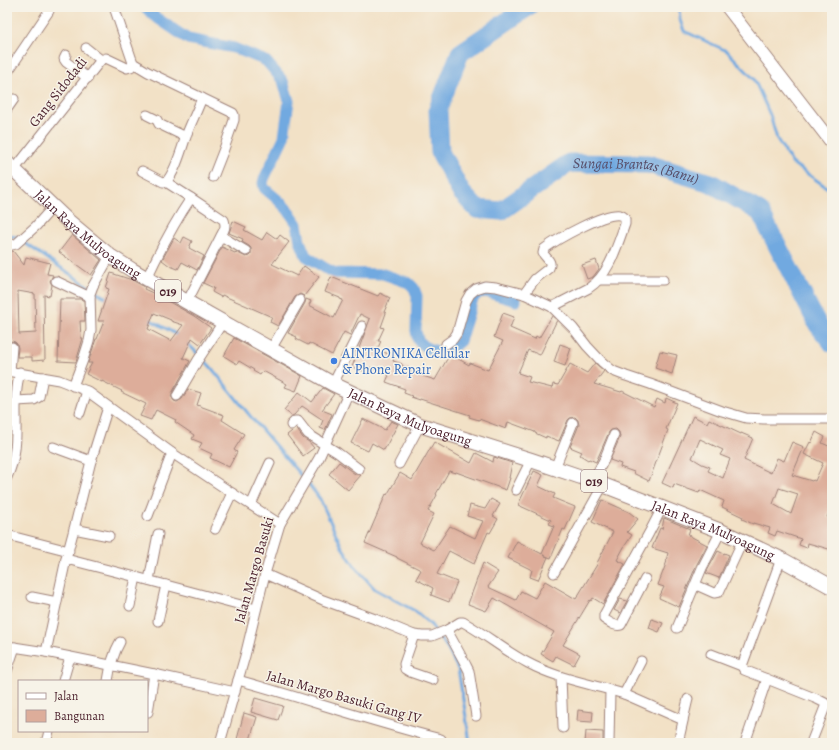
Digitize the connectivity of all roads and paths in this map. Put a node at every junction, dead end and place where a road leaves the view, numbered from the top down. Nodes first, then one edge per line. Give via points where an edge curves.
1 (114, 7) edge
2 (727, 7) edge
3 (49, 11) dead end
4 (86, 48) dead end
5 (66, 55) dead end
6 (101, 60) junction
7 (134, 63) junction
8 (7, 73) edge
9 (88, 78) junction
10 (202, 98) junction
11 (14, 99) dead end
12 (7, 108) edge
13 (148, 115) dead end
14 (186, 136) junction
15 (832, 143) edge
16 (10, 166) edge
17 (142, 171) dead end
18 (213, 177) dead end
19 (166, 182) junction
20 (191, 198) junction
21 (53, 207) junction
22 (221, 236) junction
23 (11, 245) edge
24 (246, 251) dead end
25 (110, 256) junction
26 (147, 278) junction
27 (599, 280) junction
28 (663, 280) dead end
29 (56, 281) dead end
30 (91, 292) junction
31 (524, 294) junction
32 (300, 300) dead end
33 (187, 302) junction
34 (552, 307) junction
35 (222, 322) junction
36 (362, 326) dead end
37 (446, 344) dead end
38 (12, 347) dead end
39 (271, 349) junction
40 (8, 371) edge
41 (20, 372) junction
42 (43, 377) junction
43 (333, 384) junction
44 (73, 386) junction
45 (87, 391) junction
46 (349, 392) junction
47 (177, 396) dead end
48 (16, 401) junction
49 (108, 407) junction
50 (80, 413) dead end
51 (832, 419) edge
52 (573, 423) dead end
53 (291, 425) dead end
54 (420, 425) junction
55 (614, 435) dead end
56 (325, 444) junction
57 (53, 447) dead end
58 (172, 452) junction
59 (531, 460) junction
60 (91, 461) junction
61 (270, 463) dead end
62 (399, 464) dead end
63 (555, 468) junction
64 (359, 469) dead end
65 (7, 477) edge
66 (598, 483) junction
67 (516, 490) dead end
68 (232, 493) junction
69 (251, 505) junction
70 (662, 508) junction
71 (148, 516) dead end
72 (280, 524) junction
73 (74, 529) junction
74 (215, 529) dead end
75 (721, 531) junction
76 (158, 534) dead end
77 (7, 535) edge
78 (109, 536) dead end
79 (742, 542) junction
80 (67, 555) junction
81 (781, 559) junction
82 (554, 573) dead end
83 (264, 574) junction
84 (136, 577) junction
85 (645, 578) dead end
86 (149, 580) junction
87 (166, 585) junction
88 (696, 585) junction
89 (832, 587) edge
90 (32, 597) dead end
91 (57, 602) junction
92 (130, 606) dead end
93 (256, 609) junction
94 (158, 621) dead end
95 (676, 628) dead end
96 (446, 631) junction
97 (414, 635) junction
98 (120, 642) dead end
99 (11, 646) edge
100 (46, 652) junction
101 (711, 654) dead end
102 (70, 657) junction
103 (641, 661) dead end
104 (110, 665) junction
105 (742, 666) junction
106 (7, 671) edge
107 (154, 674) junction
108 (562, 677) junction
109 (767, 679) junction
110 (63, 680) edge
111 (108, 680) edge
112 (238, 680) junction
113 (433, 680) dead end
114 (610, 690) junction
115 (235, 692) junction
116 (624, 694) junction
117 (688, 699) dead end
118 (148, 712) edge
119 (476, 716) dead end
120 (683, 720) junction
121 (563, 728) dead end
122 (49, 732) edge
123 (442, 739) dead end
124 (46, 743) edge
125 (220, 743) edge
126 (609, 743) edge
127 (678, 743) edge
128 (746, 743) edge
129 (811, 743) edge

1 - 7 street
2 - 15 main road
3 - 8 street
4 - 6 street
5 - 9 street via 66,62
6 - 7 street, Gang Sidodadi via 106,58 127,68
6 - 9 street, Gang Sidodadi
7 - 10 street
9 - 16 street, Gang Sidodadi
10 - 14 street
10 - 18 street via 234,115
11 - 12 street
13 - 14 street via 157,120 158,124
14 - 19 street
16 - 21 main road, Jalan Raya Mulyoagung / 019
17 - 19 street
19 - 20 street
20 - 22 street via 224,220 226,227
20 - 26 street
21 - 23 street via 28,233
21 - 25 main road, Jalan Raya Mulyoagung / 019
22 - 24 street
22 - 33 street
25 - 26 main road, Jalan Raya Mulyoagung / 019
25 - 30 street
26 - 33 main road, Jalan Raya Mulyoagung / 019
27 - 28 street
27 - 31 street via 608,266 625,224 623,216 614,215 599,220 544,249 543,253 550,266 535,279
27 - 34 street via 595,285
29 - 30 street
30 - 44 street via 90,336
31 - 34 street
31 - 37 street via 496,287 476,289 466,301 457,333
32 - 39 street
33 - 35 main road, Jalan Raya Mulyoagung / 019
34 - 51 street via 613,371 746,418
35 - 39 main road, Jalan Raya Mulyoagung / 019
35 - 47 street
36 - 43 street
38 - 40 street
39 - 43 main road, Jalan Raya Mulyoagung / 019
40 - 41 street
41 - 42 street
41 - 48 street
42 - 44 street
42 - 48 street via 37,399
43 - 46 main road, Jalan Raya Mulyoagung / 019
44 - 45 street
45 - 49 street
45 - 50 street
46 - 54 main road, Jalan Raya Mulyoagung / 019
46 - 56 street, Jalan Margo Basuki
48 - 65 street via 16,440
49 - 58 street
49 - 60 street
52 - 63 street
53 - 56 street via 298,421 308,434
54 - 59 main road, Jalan Raya Mulyoagung / 019
54 - 62 street
55 - 66 street
56 - 64 street
56 - 72 street, Jalan Margo Basuki
57 - 60 street
58 - 68 street
58 - 71 street
59 - 63 main road, Jalan Raya Mulyoagung / 019
59 - 67 street
60 - 73 street
61 - 69 street
63 - 66 main road, Jalan Raya Mulyoagung / 019
66 - 70 main road, Jalan Raya Mulyoagung / 019
66 - 82 street
68 - 69 street
68 - 74 street
69 - 72 street
70 - 75 main road, Jalan Raya Mulyoagung / 019
70 - 85 street via 604,619 616,626 621,625
72 - 83 street, Jalan Margo Basuki
73 - 78 street
73 - 80 street
75 - 79 main road, Jalan Raya Mulyoagung / 019
75 - 88 street
76 - 86 street
77 - 80 street
79 - 81 main road, Jalan Raya Mulyoagung / 019
79 - 88 street via 719,592 714,593
80 - 84 street
80 - 91 street
81 - 89 main road, Jalan Raya Mulyoagung / 019
81 - 105 street
83 - 93 street, Jalan Margo Basuki
83 - 97 street
84 - 86 street
84 - 92 street
86 - 87 street
87 - 93 street
87 - 94 street
88 - 95 street
90 - 91 street
91 - 100 street
93 - 112 street, Jalan Margo Basuki
96 - 97 street via 432,636
96 - 108 street via 462,622 518,658
96 - 119 street via 469,671
97 - 113 street via 404,664 405,668
98 - 104 street
99 - 100 street
99 - 106 street
100 - 102 street
101 - 105 street
102 - 104 street
102 - 110 street
103 - 116 street
104 - 107 street
104 - 111 street
105 - 109 street via 744,670
107 - 115 street via 188,686
107 - 118 street
108 - 114 street
108 - 121 street
109 - 128 street
109 - 129 street via 825,703
112 - 115 street, Jalan Margo Basuki
112 - 123 street, Jalan Margo Basuki Gang IV
114 - 116 street
114 - 126 street
115 - 125 street, Jalan Margo Basuki
116 - 120 street
117 - 120 street
120 - 127 street
122 - 124 street

